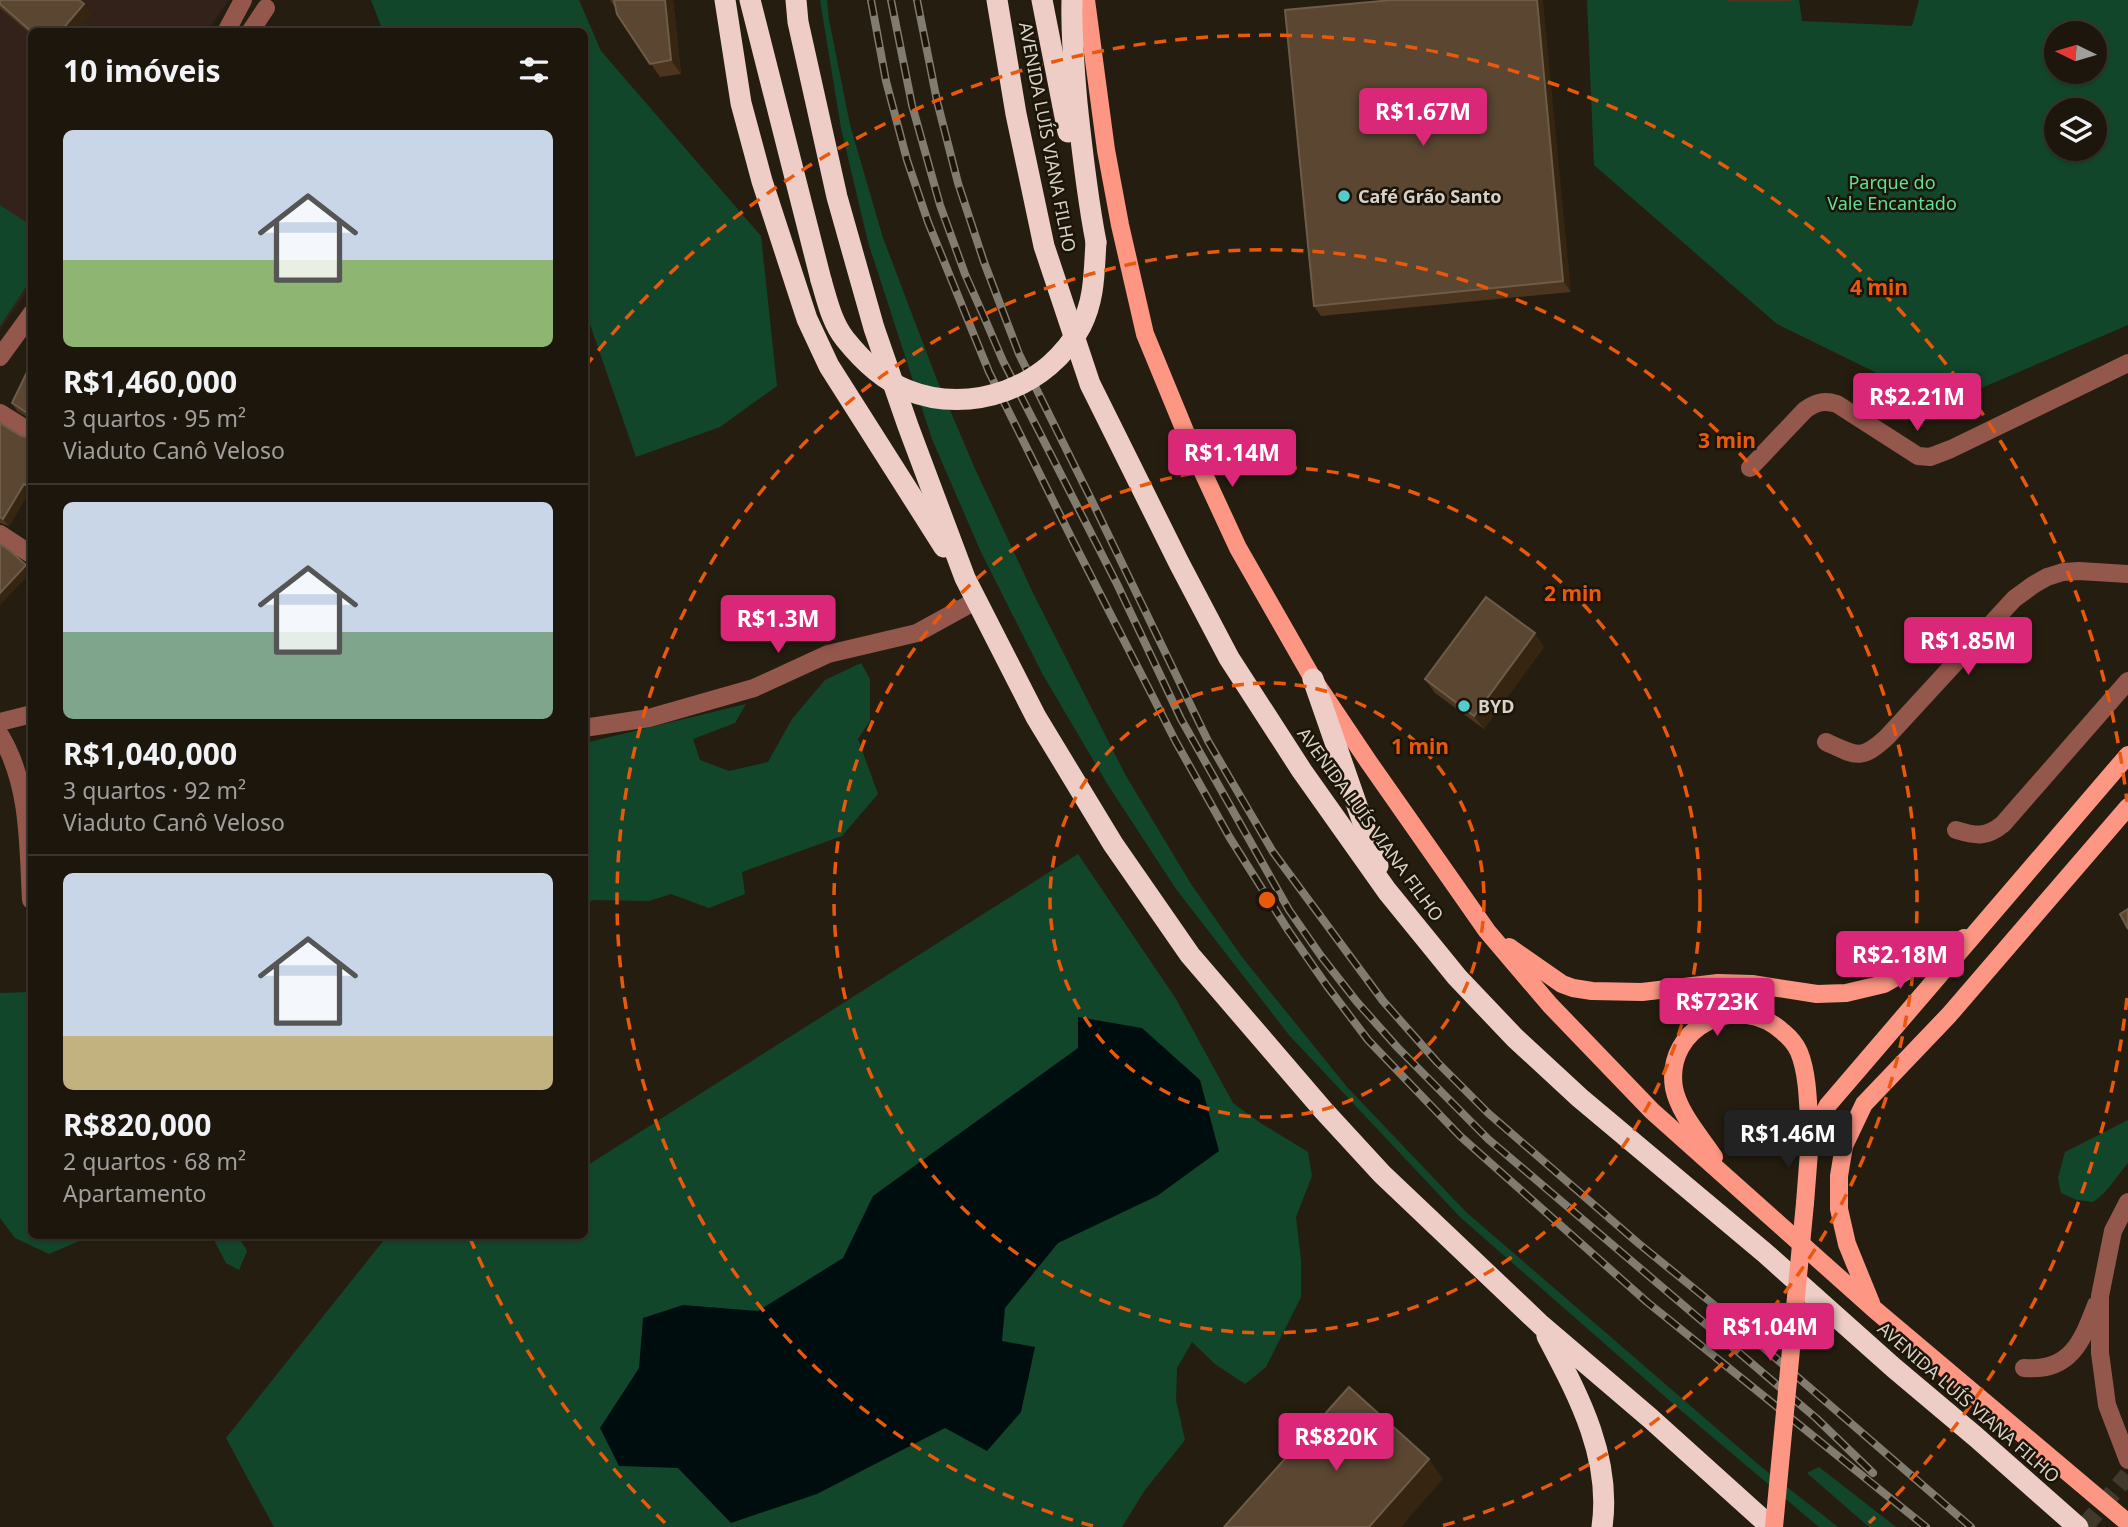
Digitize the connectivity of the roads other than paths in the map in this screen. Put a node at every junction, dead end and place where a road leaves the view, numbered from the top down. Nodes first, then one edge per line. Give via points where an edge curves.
1 (243, 0) edge
2 (725, 0) edge
3 (750, 0) edge
4 (796, 0) edge
5 (998, 0) edge
6 (1042, 0) edge
7 (1072, 0) edge
8 (1086, 0) edge
9 (267, 8) dead end
10 (228, 28) edge
11 (253, 28) edge
12 (1090, 210) junction
13 (28, 318) edge
14 (0, 357) edge
15 (2128, 363) edge
16 (0, 413) edge
17 (28, 430) edge
18 (1750, 468) dead end
19 (0, 534) edge
20 (28, 552) edge
21 (2128, 574) edge
22 (965, 578) junction
23 (976, 600) junction
24 (1313, 679) junction
25 (2128, 681) edge
26 (28, 715) edge
27 (0, 722) edge
28 (588, 727) edge
29 (0, 736) edge
30 (1826, 742) dead end
31 (2128, 755) edge
32 (2128, 807) edge
33 (1956, 830) dead end
34 (28, 848) edge
35 (1387, 891) junction
36 (1487, 931) junction
37 (1977, 931) junction
38 (1810, 1139) junction
39 (1730, 1180) junction
40 (2128, 1202) edge
41 (2100, 1296) junction
42 (1874, 1309) junction
43 (1541, 1325) junction
44 (2024, 1368) dead end
45 (2127, 1460) edge
46 (2128, 1522) edge
47 (1602, 1527) edge
48 (1773, 1527) edge
49 (2078, 1527) edge

1 - 10 street
2 - 22 highway via 741,103 807,319 836,377
3 - 12 highway, bridge via 829,310 844,338 880,374 906,390 936,398 975,399 1034,379 1064,351 1081,326 1093,295 1096,242
4 - 22 highway via 837,197 871,315
5 - 35 highway, AVENIDA LUÍS VIANA FILHO via 1044,246 1090,384 1229,658
6 - 12 highway via 1071,146
7 - 12 highway via 1074,66
8 - 24 main road, AVENIDA LUÍS VIANA FILHO via 1106,150 1145,334 1238,548
9 - 11 street
13 - 14 street
15 - 18 street via 1930,457 1918,456 1837,404 1815,403
16 - 17 street
19 - 20 street
21 - 30 street via 2063,572 2033,584 1871,752 1849,752
22 - 23 highway
23 - 28 street via 917,633 828,654 754,688 649,718
23 - 43 highway via 1036,717 1114,844 1190,955 1382,1174
24 - 35 highway
24 - 36 main road, AVENIDA LUÍS VIANA FILHO
25 - 33 street via 2003,824 1980,835
26 - 27 street
29 - 34 street via 26,814
31 - 37 main road
32 - 42 main road via 1949,1015 1864,1104 1844,1146 1839,1209 1847,1244
35 - 49 highway, AVENIDA LUÍS VIANA FILHO via 1457,977 1580,1098
36 - 37 main road via 1550,977 1573,988 1617,993 1718,983 1817,994 1884,984
36 - 39 main road, AVENIDA LUÍS VIANA FILHO via 1550,1005 1652,1111
37 - 38 main road via 1836,1095
38 - 39 main road via 1804,1075 1799,1052 1789,1038 1775,1025 1741,1014 1705,1021 1689,1034 1677,1054 1674,1088 1681,1109
38 - 48 main road, bridge
39 - 42 main road, AVENIDA LUÍS VIANA FILHO
40 - 41 street via 2113,1231
41 - 44 street via 2072,1354 2040,1370
41 - 45 street via 2107,1405
42 - 46 main road, AVENIDA LUÍS VIANA FILHO
43 - 47 highway via 1586,1414 1598,1449
43 - 48 highway

